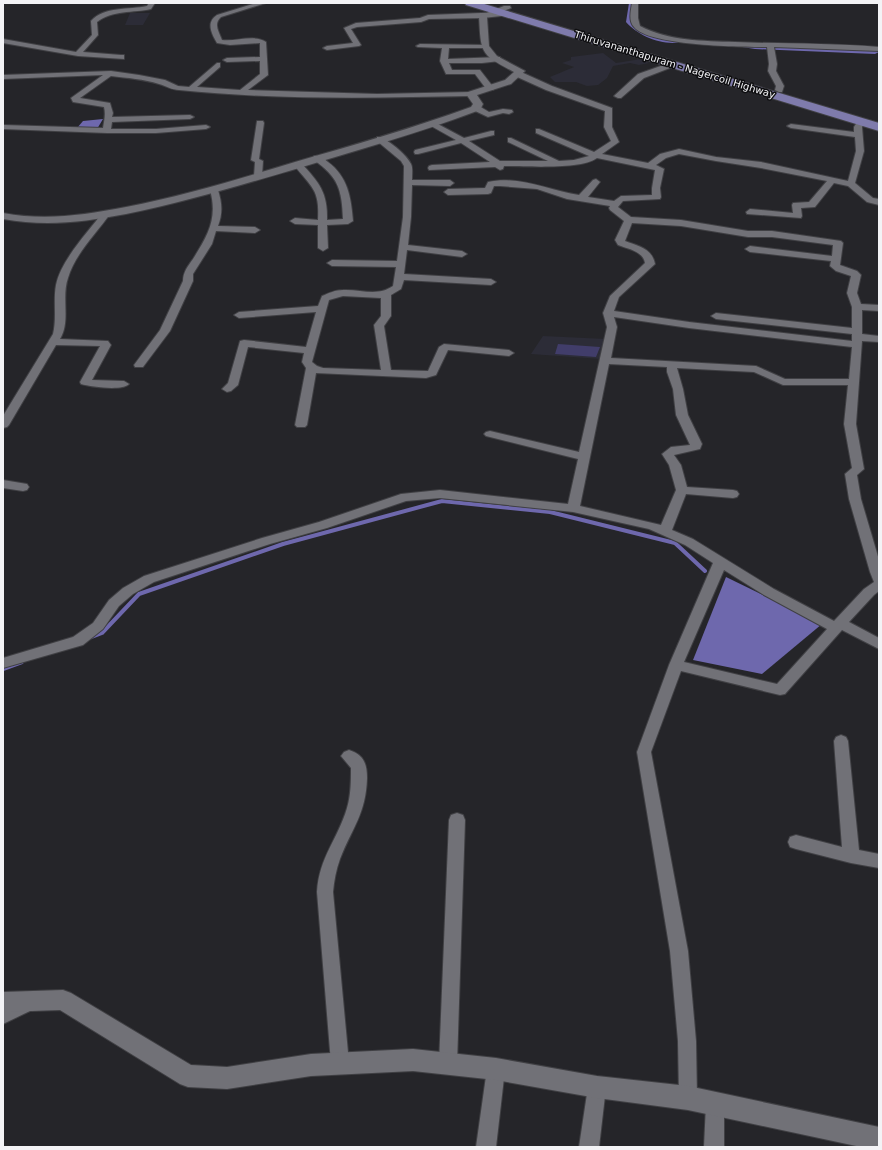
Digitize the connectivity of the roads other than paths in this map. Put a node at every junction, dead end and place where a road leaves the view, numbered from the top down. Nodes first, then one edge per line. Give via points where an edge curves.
1 (152, 3) edge
2 (264, 3) edge
3 (635, 3) edge
4 (476, 4) edge
5 (501, 9) edge
6 (483, 16) junction
7 (3, 41) edge
8 (420, 46) dead end
9 (446, 46) junction
10 (485, 46) junction
11 (327, 48) dead end
12 (879, 49) edge
13 (764, 50) junction
14 (78, 54) junction
15 (121, 57) dead end
16 (264, 59) junction
17 (497, 59) junction
18 (227, 60) dead end
19 (444, 61) junction
20 (672, 64) junction
21 (216, 65) dead end
22 (111, 73) junction
23 (518, 74) junction
24 (3, 77) edge
25 (490, 88) junction
26 (191, 89) junction
27 (778, 90) junction
28 (241, 93) junction
29 (471, 94) junction
30 (618, 96) dead end
31 (476, 108) junction
32 (509, 112) dead end
33 (190, 118) dead end
34 (107, 120) junction
35 (879, 120) edge
36 (862, 121) junction
37 (260, 123) dead end
38 (434, 124) junction
39 (791, 126) dead end
40 (879, 126) edge
41 (3, 127) edge
42 (206, 127) dead end
43 (107, 131) junction
44 (539, 131) dead end
45 (491, 133) dead end
46 (859, 135) junction
47 (380, 139) junction
48 (511, 140) dead end
49 (462, 141) junction
50 (418, 152) dead end
51 (595, 155) junction
52 (317, 158) junction
53 (556, 162) junction
54 (298, 164) junction
55 (498, 164) junction
56 (650, 166) junction
57 (432, 168) dead end
58 (258, 176) junction
59 (832, 180) junction
60 (408, 182) junction
61 (596, 182) dead end
62 (500, 183) junction
63 (851, 184) junction
64 (214, 190) junction
65 (581, 199) junction
66 (879, 202) edge
67 (616, 204) junction
68 (750, 212) dead end
69 (106, 214) junction
70 (3, 216) edge
71 (629, 220) junction
72 (295, 221) dead end
73 (322, 223) junction
74 (213, 228) junction
75 (255, 230) dead end
76 (403, 247) junction
77 (323, 248) dead end
78 (750, 249) dead end
79 (462, 254) dead end
80 (836, 259) junction
81 (332, 263) dead end
82 (401, 264) junction
83 (399, 277) junction
84 (491, 282) dead end
85 (386, 295) junction
86 (857, 307) junction
87 (879, 308) edge
88 (322, 309) junction
89 (608, 313) junction
90 (239, 315) dead end
91 (716, 316) dead end
92 (857, 338) junction
93 (879, 339) edge
94 (54, 342) junction
95 (310, 351) junction
96 (509, 353) dead end
97 (605, 361) junction
98 (139, 365) dead end
99 (672, 365) junction
100 (311, 368) junction
101 (386, 373) junction
102 (852, 382) junction
103 (124, 384) dead end
104 (227, 389) dead end
105 (3, 425) edge
106 (301, 425) dead end
107 (490, 434) dead end
108 (584, 457) junction
109 (3, 484) edge
110 (23, 487) dead end
111 (682, 490) junction
112 (732, 494) dead end
113 (573, 508) junction
114 (665, 531) junction
115 (720, 563) junction
116 (879, 579) edge
117 (879, 585) edge
118 (838, 625) junction
119 (879, 644) edge
120 (3, 664) edge
121 (676, 665) junction
122 (841, 741) dead end
123 (349, 756) dead end
124 (457, 820) dead end
125 (796, 842) dead end
126 (851, 856) junction
127 (879, 861) edge
128 (31, 1001) junction
129 (3, 1002) edge
130 (3, 1016) edge
131 (340, 1063) junction
132 (448, 1064) junction
133 (496, 1069) junction
134 (597, 1087) junction
135 (688, 1098) junction
136 (715, 1104) junction
137 (879, 1139) edge
138 (486, 1147) edge
139 (589, 1147) edge
140 (714, 1147) edge

1 - 14 street via 149,8 98,17 94,21 95,35
2 - 16 street via 219,16 213,25 219,42 263,42
3 - 13 street via 635,22 640,29 650,34 678,40
4 - 5 main road, Thiruvananthapuram - Nagercoil Highway
4 - 6 street
5 - 6 street
5 - 20 main road, Thiruvananthapuram - Nagercoil Highway
5 - 27 main road, Thiruvananthapuram - Nagercoil Highway
6 - 10 street
6 - 11 street via 428,17 421,20 405,19 350,26 347,28 357,45
7 - 14 street
8 - 9 street
9 - 10 street
9 - 19 street
10 - 17 street
12 - 13 street via 854,46
13 - 27 street via 780,86
14 - 15 street
16 - 18 street
16 - 28 street via 264,75
17 - 19 street
17 - 23 street via 519,70
19 - 25 street via 449,72 478,72
20 - 30 street via 641,76
20 - 36 main road, Thiruvananthapuram - Nagercoil Highway
21 - 26 street
22 - 24 street
22 - 26 street
22 - 34 street via 75,98 107,105
23 - 25 street via 508,82
23 - 51 street via 610,111 608,127 615,142
25 - 29 street
26 - 28 street
27 - 35 main road, Thiruvananthapuram - Nagercoil Highway
28 - 29 street via 377,96
29 - 31 street via 478,104
31 - 32 street via 488,115
31 - 38 street
33 - 34 street
34 - 43 street
36 - 40 main road, Thiruvananthapuram - Nagercoil Highway
36 - 46 street via 858,127
37 - 58 street via 255,160 259,160
38 - 47 street
38 - 49 street
39 - 46 street
41 - 43 street
42 - 43 street
44 - 51 street
45 - 49 street
46 - 63 street via 860,151
47 - 52 street
47 - 60 street via 405,160 408,166
48 - 53 street
49 - 50 street
49 - 55 street
51 - 53 street via 574,163
51 - 56 street
52 - 54 street
52 - 73 street via 342,180 348,219 346,222
53 - 55 street
54 - 58 street
54 - 73 street via 318,187 324,205
55 - 57 street
55 - 62 street
56 - 59 street via 663,156 679,151
56 - 67 street via 660,169 657,197 621,199
58 - 64 street
59 - 63 street
59 - 68 street via 812,205 796,205 798,216
60 - 62 street via 488,191 491,184
60 - 76 street
61 - 65 street
62 - 65 street via 538,187
63 - 66 street via 870,200
64 - 69 street
64 - 74 street via 218,204
65 - 67 street
67 - 71 street via 613,208
69 - 70 street via 51,220 24,220
69 - 94 street via 65,270 61,284 61,325
71 - 80 street via 681,223 748,234 772,234 838,243
71 - 89 street via 620,240 621,244 643,252 649,257 650,264 615,296
72 - 73 street
73 - 77 street
74 - 75 street
74 - 98 street via 207,244 188,274 188,281 165,330
76 - 79 street
76 - 82 street
78 - 80 street
80 - 86 street via 837,268 856,275 852,293
81 - 82 street
82 - 83 street
83 - 84 street
83 - 85 street via 398,287
85 - 88 street via 336,293 325,298
85 - 101 street via 387,315 379,325
86 - 87 street
86 - 92 street
88 - 90 street
88 - 95 street
89 - 92 street via 689,325
89 - 97 street via 612,327
91 - 92 street
92 - 93 street
92 - 102 street
94 - 103 street via 104,343 106,345 85,382
94 - 105 street
95 - 100 street via 307,362
95 - 104 street via 244,343 233,385
96 - 101 street via 444,347 432,373
97 - 99 street
97 - 108 street
99 - 102 street via 756,369 783,382
99 - 111 street via 682,415 696,444 696,447 672,450 668,454 675,465
100 - 101 street
100 - 106 street
102 - 116 street via 850,424 858,468 851,474 855,499
107 - 108 street
108 - 113 street
109 - 110 street
111 - 112 street
111 - 114 street
113 - 114 street
113 - 120 street via 440,494 405,497 150,579 128,591 114,603 98,626 78,641
114 - 115 street via 689,542
115 - 118 street via 769,592
115 - 121 street
117 - 118 street
118 - 119 street
118 - 121 street via 780,690
121 - 135 street via 644,752 679,951 687,1041
122 - 126 street
123 - 131 street via 359,766 359,784 354,809 325,878
124 - 132 street
125 - 126 street
126 - 127 street
128 - 129 street
128 - 130 street
128 - 131 street via 63,1000 188,1076 228,1078
131 - 132 street via 413,1060
132 - 133 street
133 - 134 street
133 - 138 street
134 - 135 street
134 - 139 street
135 - 136 street
136 - 137 street
136 - 140 street

